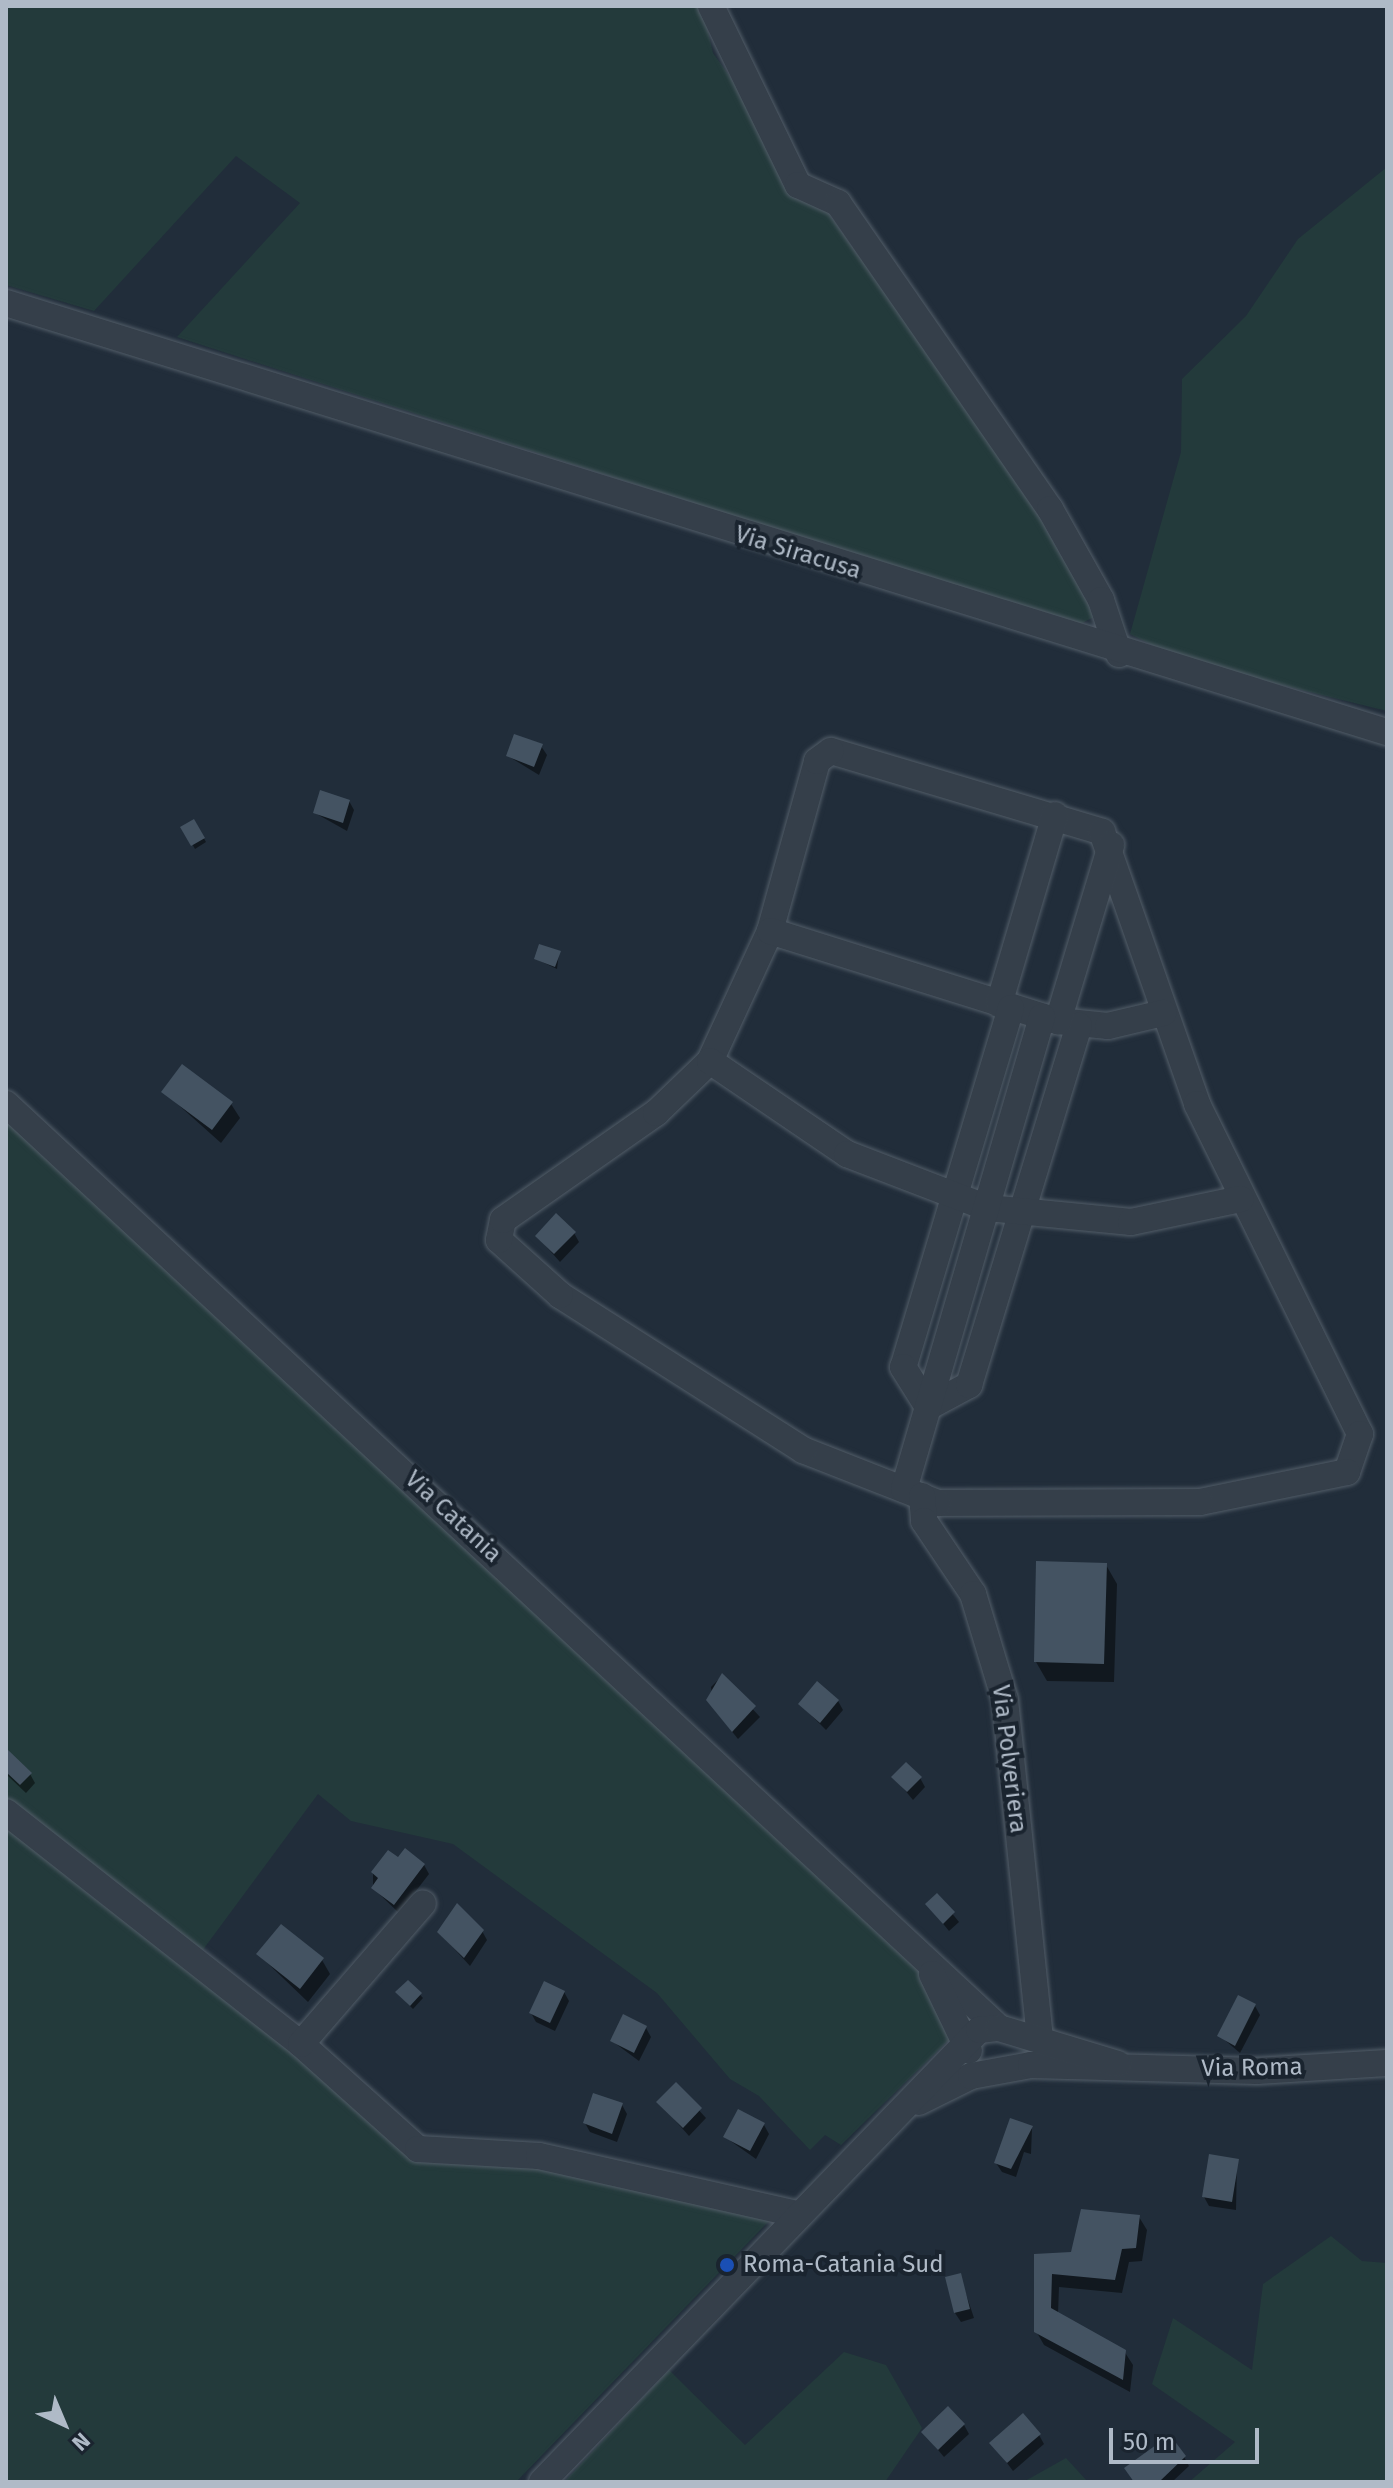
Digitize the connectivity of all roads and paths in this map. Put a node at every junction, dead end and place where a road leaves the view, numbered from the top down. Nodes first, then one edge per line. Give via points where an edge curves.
1 (711, 6) edge
2 (6, 303) edge
3 (1119, 654) junction
4 (1387, 732) edge
5 (1055, 815) junction
6 (1111, 845) junction
7 (770, 931) junction
8 (1005, 1006) junction
9 (1163, 1013) junction
10 (1060, 1021) junction
11 (710, 1061) junction
12 (6, 1104) edge
13 (954, 1199) junction
14 (1241, 1199) junction
15 (988, 1208) junction
16 (1021, 1213) junction
17 (928, 1407) junction
18 (913, 1493) junction
19 (6, 1812) edge
20 (423, 1903) dead end
21 (900, 1929) junction
22 (982, 2038) junction
23 (1040, 2040) junction
24 (301, 2044) junction
25 (1387, 2063) edge
26 (1118, 2064) junction
27 (991, 2071) junction
28 (862, 2146) junction
29 (797, 2214) junction
30 (542, 2482) edge

1 - 3 street via 798,185 838,203 1050,509 1101,600
2 - 3 street, Via Siracusa
3 - 4 street, Via Siracusa
5 - 6 street via 1093,826
5 - 7 street via 831,751 817,761
5 - 8 street
6 - 9 street
6 - 10 street
7 - 8 street
7 - 11 street
8 - 10 street
8 - 13 street
9 - 10 street
9 - 14 street
10 - 15 street
10 - 16 street
11 - 13 street via 847,1154
11 - 18 street via 656,1113 503,1220 499,1240 560,1295 803,1450
12 - 21 street, Via Catania
13 - 15 street
13 - 17 street via 903,1367
14 - 16 street via 1131,1222
14 - 18 street via 1360,1434 1347,1472 1200,1502 938,1503
15 - 16 street
15 - 17 street
16 - 17 street via 969,1385
17 - 18 street
18 - 23 street, Via Polveriera via 924,1521 973,1594 1005,1700
19 - 24 street
20 - 24 street
21 - 22 street
21 - 22 street
22 - 23 street
22 - 27 street
22 - 27 street via 1011,2058
22 - 28 street
23 - 26 street
24 - 29 street via 418,2149 539,2156
25 - 26 street, Via Roma via 1257,2071
26 - 27 street
27 - 28 street via 926,2096
28 - 29 street
29 - 30 street

